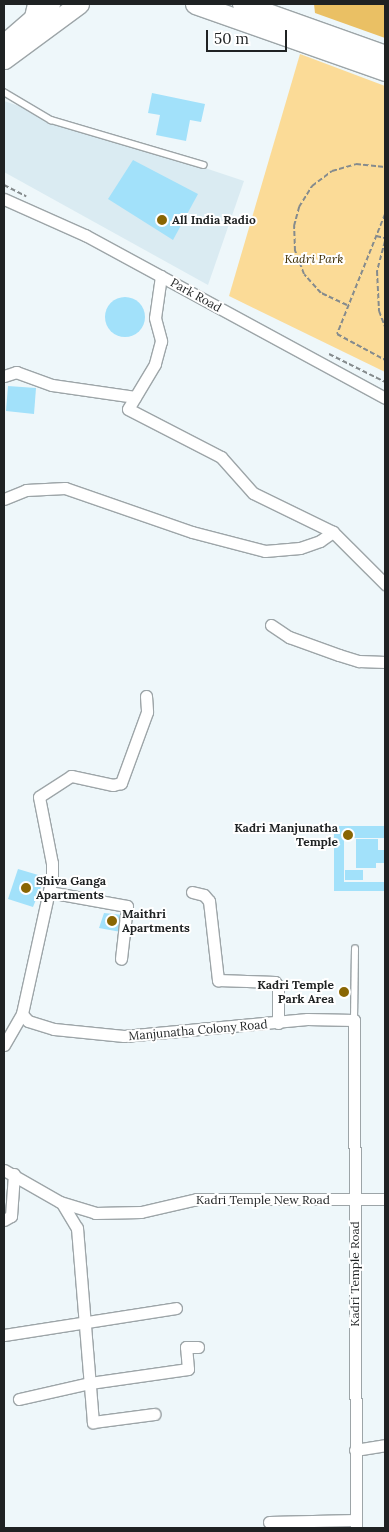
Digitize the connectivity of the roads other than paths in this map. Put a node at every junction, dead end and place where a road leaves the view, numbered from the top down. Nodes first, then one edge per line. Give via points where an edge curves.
1 (50, 4) edge
2 (79, 4) edge
3 (196, 4) edge
4 (243, 4) edge
5 (35, 10) edge
6 (4, 44) edge
7 (385, 55) edge
8 (4, 59) edge
9 (385, 71) edge
10 (4, 92) edge
11 (204, 165) dead end
12 (4, 199) edge
13 (161, 276) junction
14 (4, 376) edge
15 (135, 397) junction
16 (385, 398) edge
17 (4, 499) edge
18 (333, 532) junction
19 (385, 584) edge
20 (271, 625) dead end
21 (385, 662) edge
22 (146, 696) dead end
23 (49, 892) junction
24 (192, 892) dead end
25 (355, 948) dead end
26 (121, 959) dead end
27 (22, 1014) junction
28 (354, 1020) junction
29 (278, 1023) junction
30 (4, 1045) edge
31 (9, 1172) edge
32 (355, 1199) junction
33 (385, 1199) edge
34 (60, 1202) junction
35 (4, 1220) edge
36 (176, 1308) dead end
37 (86, 1321) junction
38 (4, 1335) edge
39 (198, 1347) dead end
40 (90, 1383) junction
41 (19, 1399) dead end
42 (154, 1414) dead end
43 (385, 1446) edge
44 (355, 1450) junction
45 (269, 1522) dead end
46 (356, 1524) edge

1 - 5 main road
2 - 8 main road
3 - 9 main road
4 - 7 main road
5 - 6 main road
10 - 11 lane via 51,120
12 - 13 street, Park Road via 85,235
13 - 15 street via 155,318 161,341 155,364
13 - 16 street, Park Road
14 - 15 street via 16,372 52,385
15 - 18 street via 128,409 221,457 253,493
17 - 18 street via 26,490 65,488 192,532 265,551 300,548
18 - 19 street
20 - 21 street via 289,638 339,655 360,661
22 - 23 street via 147,712 121,782 113,785 72,776 39,797 52,863
23 - 26 street via 127,906
23 - 27 street
24 - 29 street via 204,895 208,900 218,980 275,982 278,986
25 - 28 lane
27 - 29 street, Manjunatha Colony Road via 28,1021 54,1029 124,1036
27 - 30 street
28 - 29 street, Manjunatha Colony Road via 307,1019
28 - 32 street, Kadri Temple Road
31 - 34 street, Kadri Temple New Road
31 - 35 street via 11,1216
32 - 33 street, Kadri Temple New Road
32 - 34 street, Kadri Temple New Road via 197,1199 141,1212 95,1213
32 - 44 street, Kadri Temple Road
34 - 37 street via 77,1228
36 - 37 street
37 - 38 street
37 - 40 street
39 - 40 street via 186,1347 188,1369
40 - 41 street
40 - 42 street via 93,1422
43 - 44 street
44 - 46 street, Kadri Temple Road
45 - 46 street

